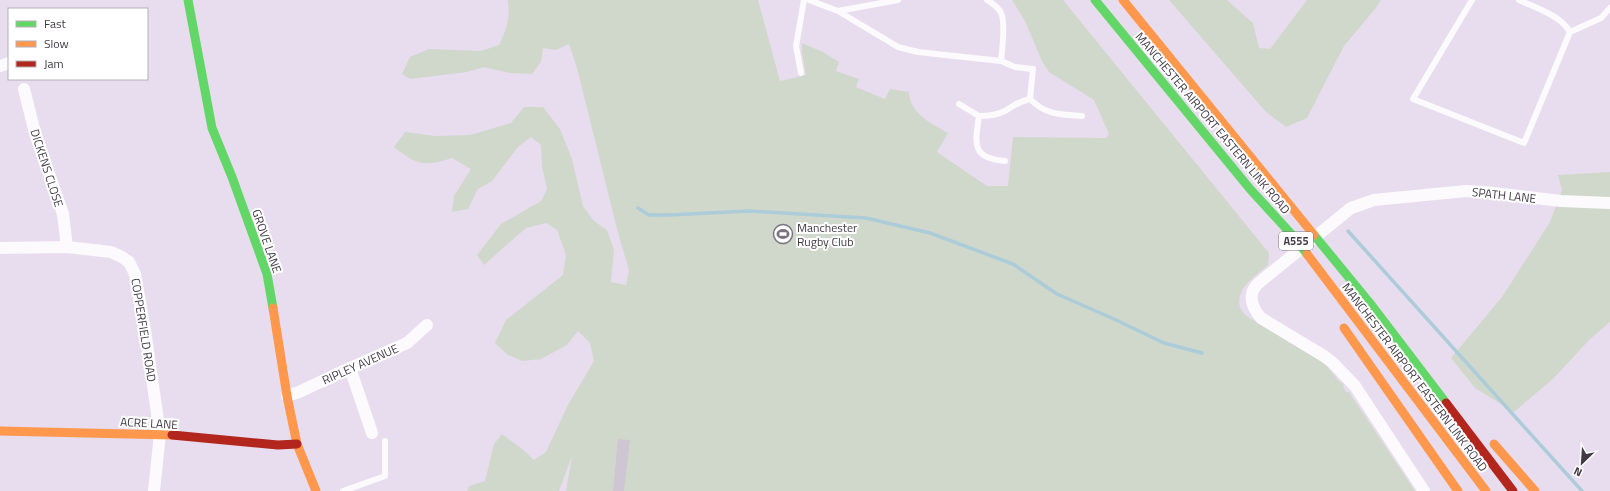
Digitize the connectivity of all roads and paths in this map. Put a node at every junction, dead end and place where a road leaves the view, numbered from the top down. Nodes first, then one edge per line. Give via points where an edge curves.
1 (804, 0) edge
2 (809, 0) edge
3 (898, 0) edge
4 (987, 0) edge
5 (1095, 0) edge
6 (1123, 0) edge
7 (1472, 0) edge
8 (1519, 0) edge
9 (191, 2) edge
10 (1610, 8) edge
11 (838, 11) junction
12 (1570, 32) junction
13 (1001, 61) junction
14 (802, 73) dead end
15 (24, 89) dead end
16 (1030, 99) junction
17 (958, 104) dead end
18 (979, 116) junction
19 (1082, 116) dead end
20 (1005, 161) dead end
21 (1250, 189) junction
22 (1610, 203) edge
23 (1280, 236) dead end
24 (67, 247) junction
25 (0, 248) edge
26 (1289, 249) dead end
27 (1298, 262) dead end
28 (1369, 302) junction
29 (1339, 320) dead end
30 (428, 325) dead end
31 (350, 368) junction
32 (287, 396) junction
33 (1458, 403) dead end
34 (0, 431) edge
35 (372, 433) dead end
36 (160, 434) junction
37 (1489, 438) dead end
38 (386, 441) dead end
39 (297, 444) junction
40 (154, 491) edge
41 (316, 491) edge
42 (343, 491) edge
43 (1424, 491) edge
44 (1458, 491) edge
45 (1486, 491) edge
46 (1513, 491) edge
47 (1535, 491) edge

1 - 14 lane via 796,46
2 - 11 lane
3 - 11 lane
4 - 13 lane via 1002,14
5 - 21 main road, MANCHESTER AIRPORT EASTERN LINK ROAD / A555
6 - 28 main road, MANCHESTER AIRPORT EASTERN LINK ROAD / A555
7 - 12 lane via 1413,99 1524,143
8 - 12 lane via 1565,24
9 - 32 main road, GROVE LANE via 212,128 267,274
10 - 12 lane via 1601,18
11 - 13 lane via 898,47 918,52
13 - 16 lane via 1014,67 1034,69
15 - 24 street, DICKENS CLOSE via 35,133 63,214
16 - 18 lane via 1019,101 1005,111
16 - 19 lane via 1038,108 1045,111
17 - 18 lane
18 - 20 lane via 977,148 988,158
21 - 23 main road
21 - 45 main road, MANCHESTER AIRPORT EASTERN LINK ROAD / A555 via 1294,237
22 - 43 street, SPATH LANE via 1561,201 1466,191 1374,200 1351,208 1253,289 1251,302 1261,318 1324,356 1344,374 1364,398
24 - 25 street, COPPERFIELD ROAD
24 - 36 street, COPPERFIELD ROAD via 111,252 129,262 135,274
26 - 27 main road
28 - 33 main road
28 - 46 main road, MANCHESTER AIRPORT EASTERN LINK ROAD / A555
29 - 44 main road
30 - 31 street, RIPLEY AVENUE via 407,343
31 - 32 street, RIPLEY AVENUE
31 - 35 street
32 - 39 main road, GROVE LANE
34 - 36 main road, ACRE LANE
36 - 39 main road, ACRE LANE via 278,445
36 - 40 street, COPPERFIELD ROAD
37 - 47 main road
38 - 42 lane via 385,476
39 - 41 main road, GROVE LANE

